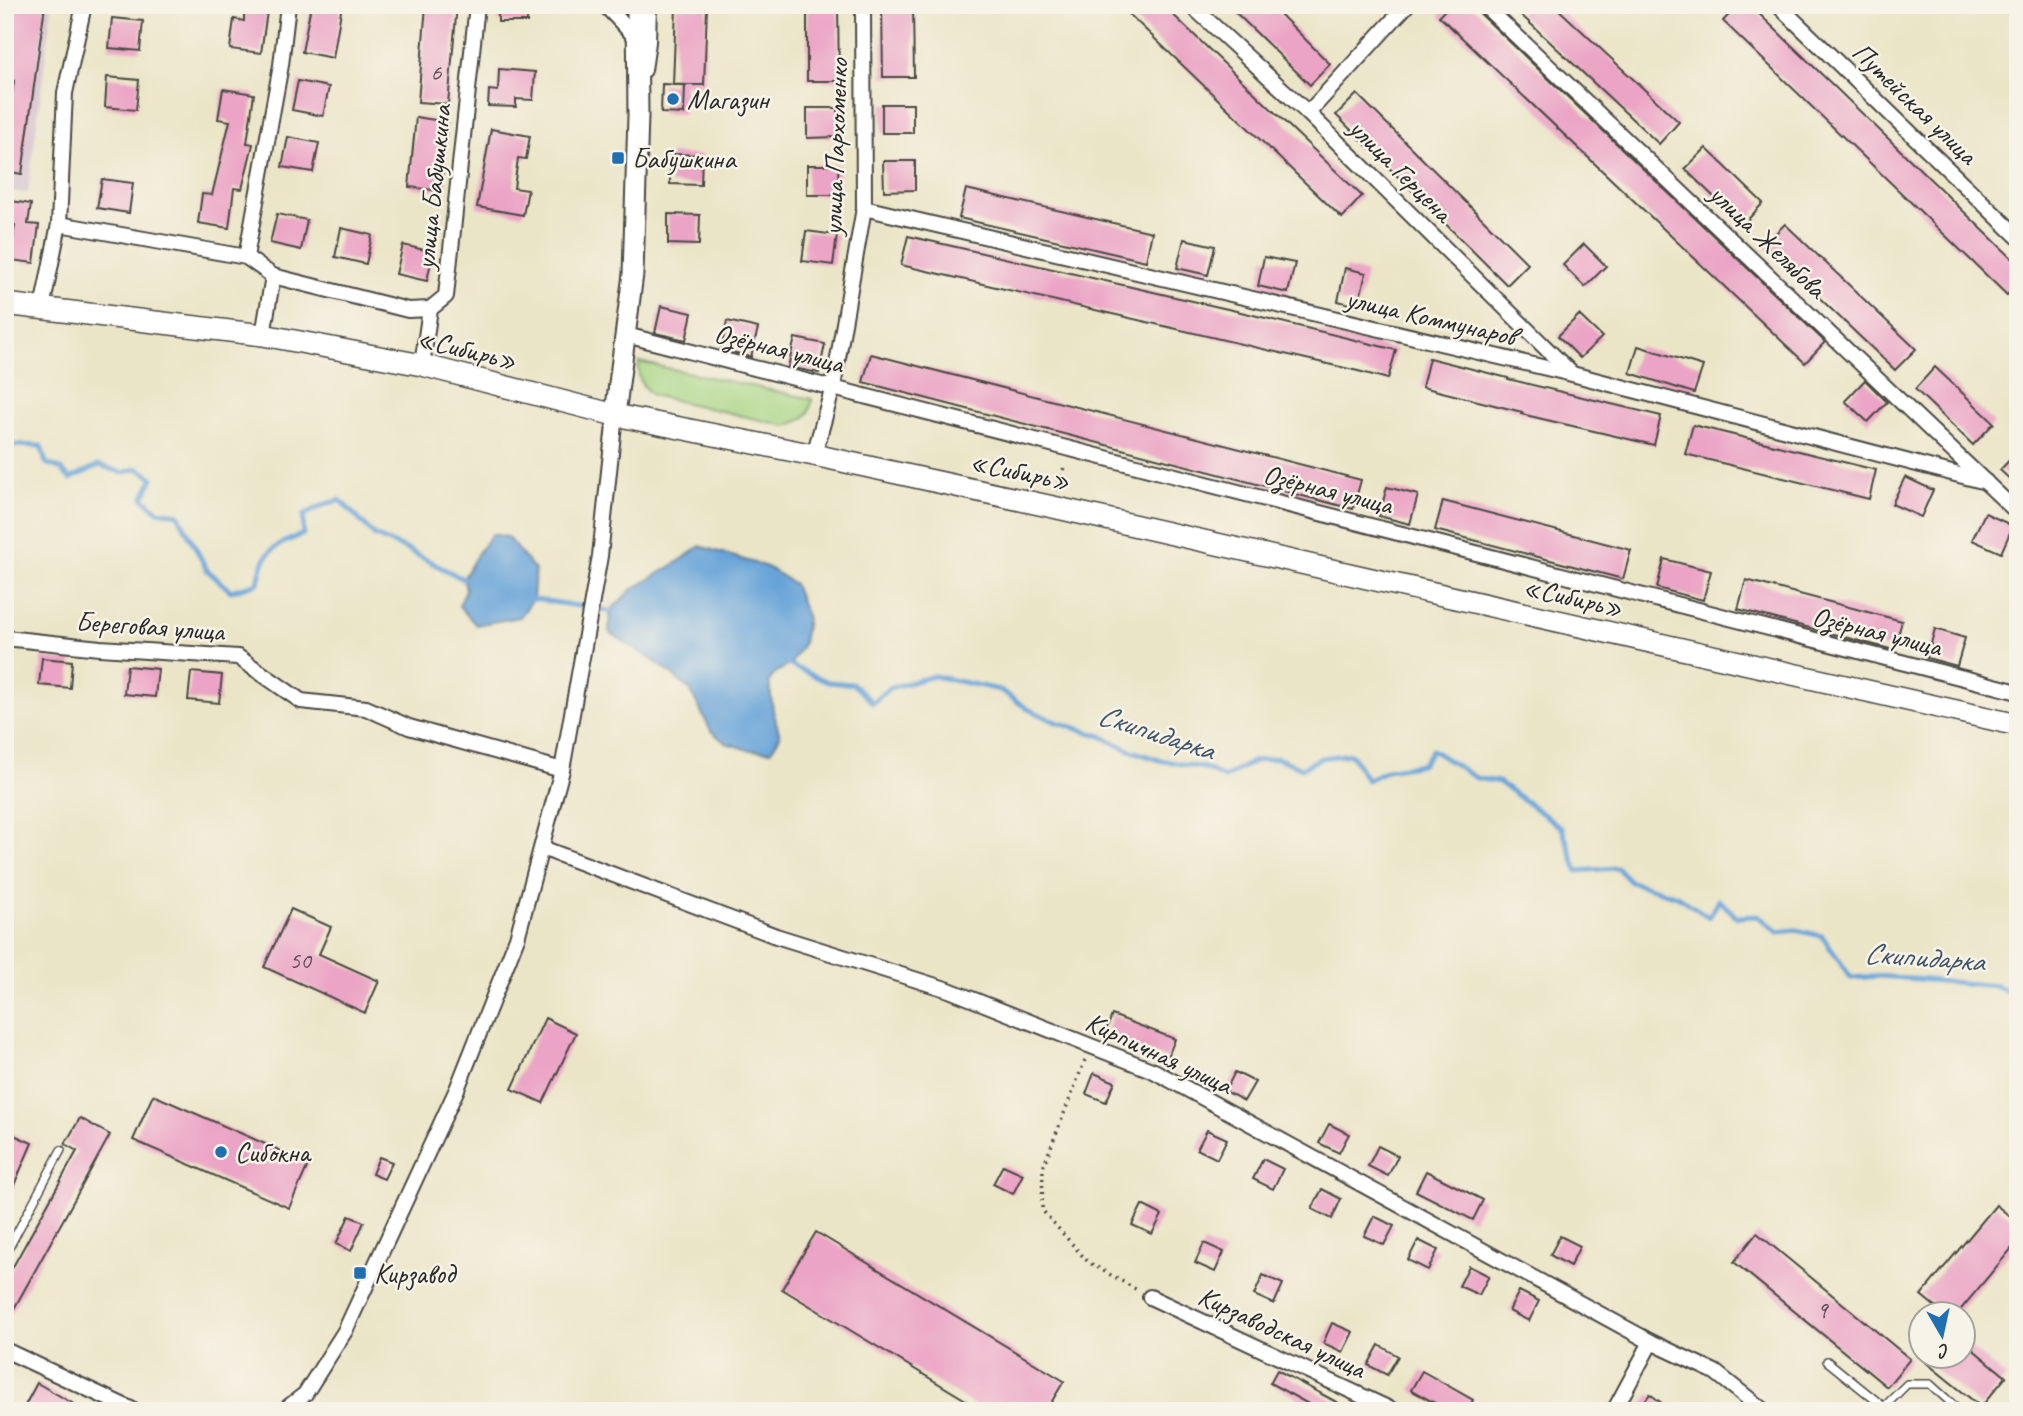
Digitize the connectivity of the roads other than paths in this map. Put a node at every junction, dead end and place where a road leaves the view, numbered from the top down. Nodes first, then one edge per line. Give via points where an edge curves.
1 (84, 5) edge
2 (288, 5) edge
3 (477, 5) edge
4 (605, 5) edge
5 (637, 5) edge
6 (649, 5) edge
7 (863, 5) edge
8 (1191, 5) edge
9 (1407, 5) edge
10 (1484, 5) edge
11 (1778, 5) edge
12 (639, 41) junction
13 (1308, 113) junction
14 (638, 116) junction
15 (864, 208) junction
16 (59, 224) junction
17 (2018, 237) edge
18 (246, 257) junction
19 (273, 276) junction
20 (5, 304) edge
21 (42, 308) junction
22 (430, 309) junction
23 (263, 335) junction
24 (626, 335) junction
25 (422, 365) junction
26 (1572, 374) junction
27 (833, 387) junction
28 (615, 415) junction
29 (814, 455) junction
30 (1986, 482) junction
31 (2018, 513) edge
32 (5, 638) edge
33 (2018, 692) edge
34 (2018, 725) edge
35 (562, 770) junction
36 (542, 848) junction
37 (61, 1150) dead end
38 (5, 1255) edge
39 (1150, 1297) road end
40 (1651, 1342) junction
41 (5, 1350) edge
42 (1827, 1361) dead end
43 (135, 1411) edge
44 (283, 1411) edge
45 (1394, 1411) edge
46 (1615, 1411) edge
47 (1763, 1411) edge
48 (1960, 1411) edge

1 - 16 street via 65,93
2 - 18 street
3 - 22 street, улица Бабушкина via 446,296
4 - 12 street
5 - 12 street
6 - 14 street
7 - 15 street, улица Пархоменко
8 - 13 street, улица Герцена
9 - 13 street
10 - 30 street, улица Желябова
11 - 17 street, Путейская улица
12 - 14 street
13 - 26 street, улица Герцена
14 - 24 street via 633,274
15 - 26 street, улица Коммунаров
15 - 27 street, улица Пархоменко
16 - 18 street
16 - 21 street
18 - 19 street
19 - 22 street via 408,310
19 - 23 street
20 - 21 main road, «Сибирь»
21 - 23 main road, «Сибирь»
22 - 25 street, улица Бабушкина
23 - 25 main road, «Сибирь»
24 - 27 street, Озёрная улица
24 - 28 street
25 - 28 main road, «Сибирь»
26 - 30 street, улица Коммунаров
27 - 29 street, улица Пархоменко
27 - 33 street, Озёрная улица
28 - 29 main road, «Сибирь»
28 - 35 street via 600,556
29 - 34 main road, «Сибирь»
30 - 31 street, улица Желябова
32 - 35 street, Береговая улица via 238,657 301,701 366,708 408,727
35 - 36 street
36 - 40 street, Кирпичная улица via 776,936 949,990 1154,1071
36 - 44 street via 517,938 462,1076 345,1331 305,1394
37 - 38 lane
39 - 45 street, Кирзаводская улица
40 - 46 street
40 - 47 street, Кирпичная улица via 1715,1372
41 - 43 street
42 - 48 lane via 1884,1407 1907,1384 1930,1384

